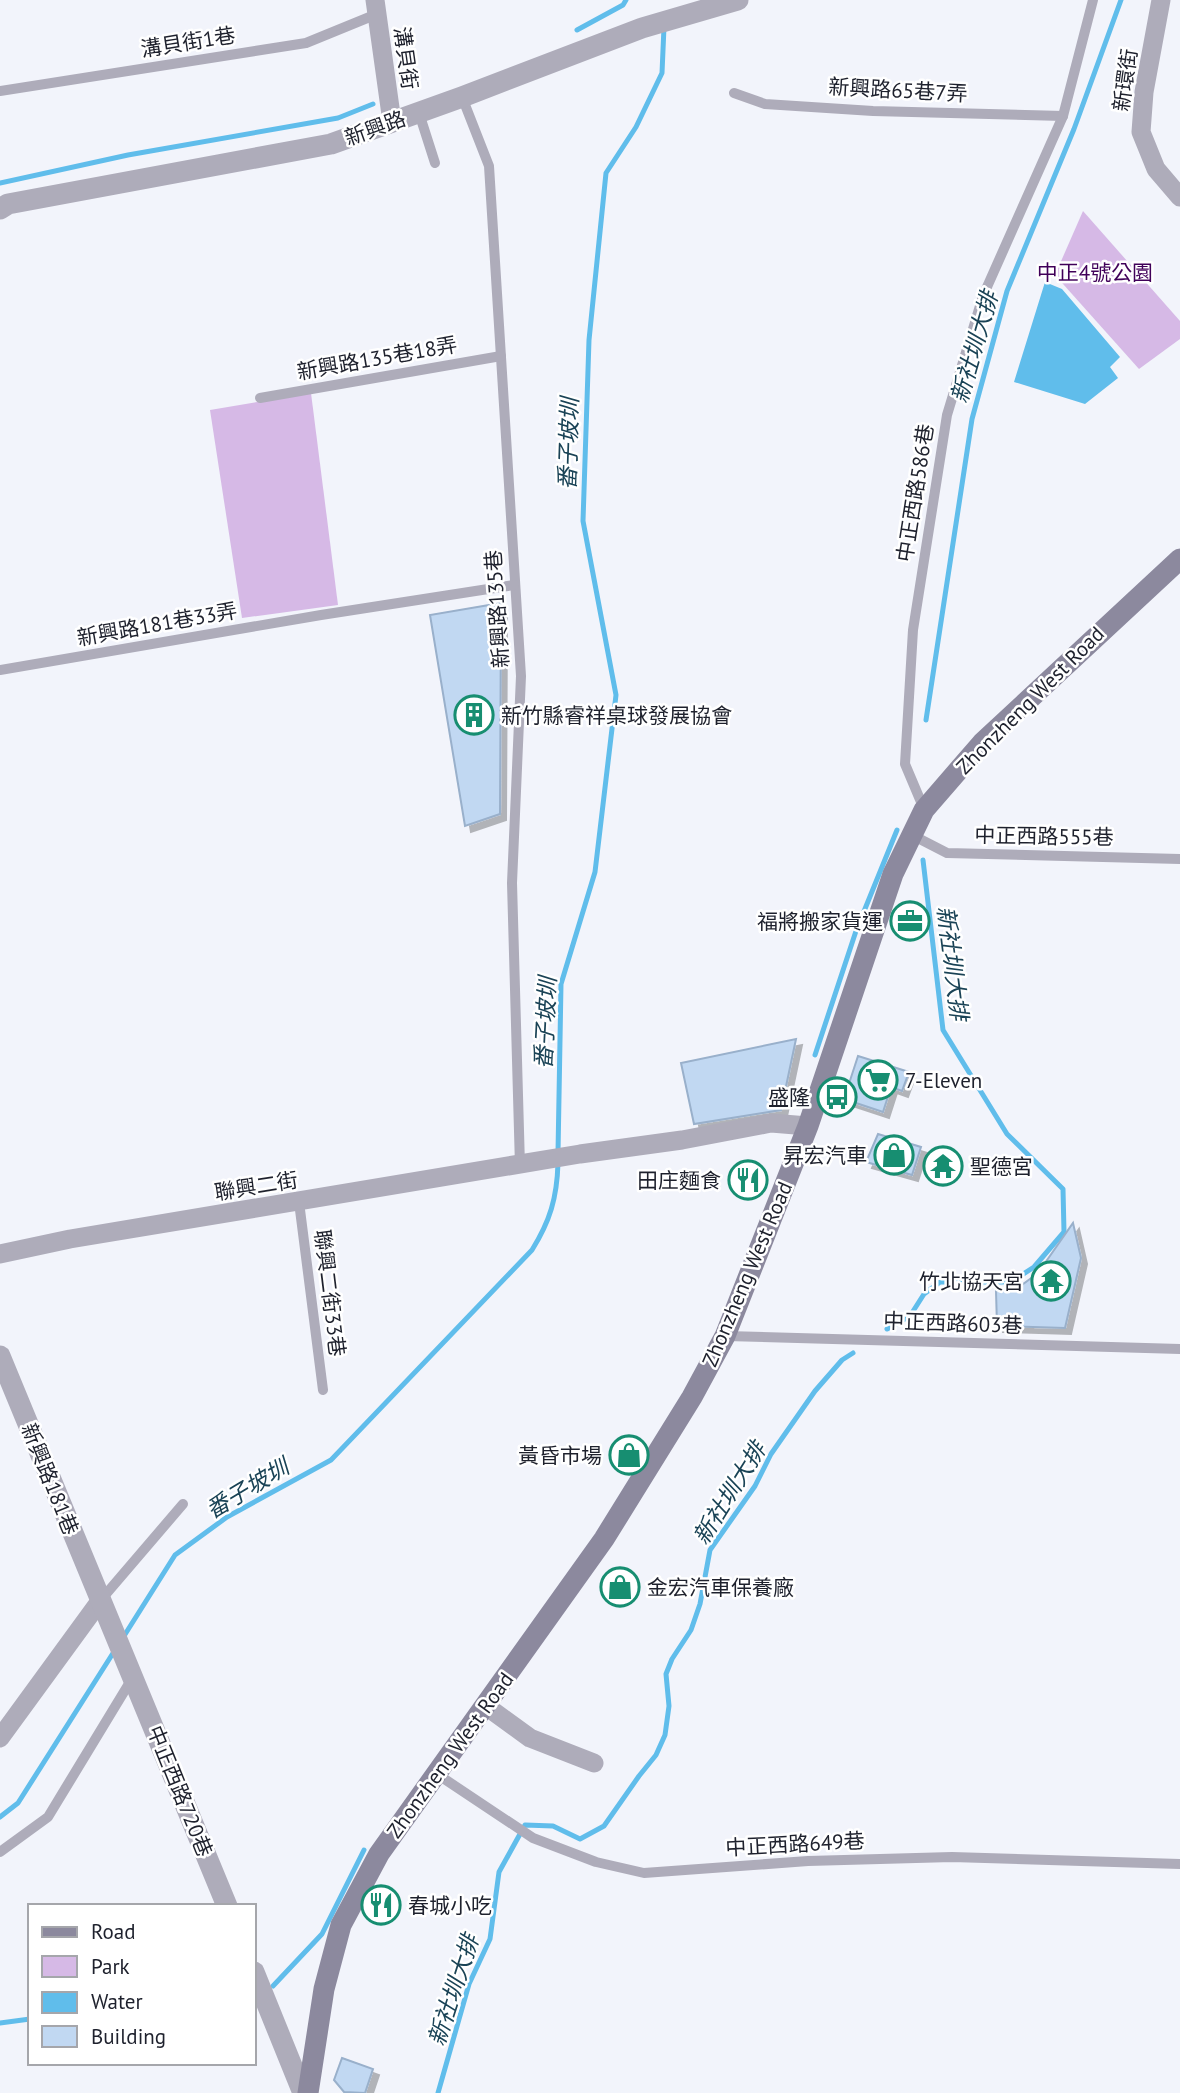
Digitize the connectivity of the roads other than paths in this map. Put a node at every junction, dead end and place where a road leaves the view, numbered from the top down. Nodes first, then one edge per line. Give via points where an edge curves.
1 (738, 0) edge
2 (1093, 0) edge
3 (1161, 0) edge
4 (376, 7) edge
5 (0, 91) edge
6 (734, 93) dead end
7 (462, 97) junction
8 (419, 113) junction
9 (1063, 116) junction
10 (392, 122) junction
11 (435, 163) dead end
12 (1180, 197) edge
13 (0, 209) edge
14 (501, 356) junction
15 (260, 398) dead end
16 (1180, 559) edge
17 (514, 585) junction
18 (0, 670) edge
19 (924, 810) junction
20 (911, 834) junction
21 (1180, 859) edge
22 (808, 1126) junction
23 (520, 1166) junction
24 (299, 1202) junction
25 (0, 1254) edge
26 (725, 1336) junction
27 (1180, 1349) edge
28 (0, 1356) edge
29 (323, 1390) dead end
30 (183, 1504) dead end
31 (100, 1601) junction
32 (133, 1677) junction
33 (485, 1706) junction
34 (0, 1738) edge
35 (594, 1763) dead end
36 (437, 1774) junction
37 (0, 1852) edge
38 (1180, 1864) edge
39 (226, 1904) edge
40 (256, 1977) edge
41 (306, 2093) edge

1 - 7 street, 新興路 via 642,28
2 - 9 lane, 中正西路586巷
3 - 12 street, 新環街 via 1141,132 1156,169
4 - 5 lane, 溝貝街1巷 via 306,43
4 - 10 street, 溝貝街
6 - 9 lane, 新興路65巷7弄 via 765,104
7 - 8 street, 新興路
7 - 14 lane, 新興路135巷 via 489,166
8 - 10 street, 新興路
8 - 11 lane
9 - 19 lane, 中正西路586巷 via 983,296 947,415 913,630 905,751 905,764
10 - 13 street, 新興路 via 331,144
14 - 15 lane, 新興路135巷18弄
14 - 17 lane, 新興路135巷
16 - 19 main road, Zhonzheng West Road via 982,743
17 - 18 lane, 新興路181巷33弄
17 - 23 lane, 新興路135巷 via 521,676 512,883
19 - 20 main road, Zhonzheng West Road
20 - 21 lane, 中正西路555巷 via 947,853
20 - 22 main road, Zhonzheng West Road via 879,912
22 - 23 street, 聯興二街 via 771,1123
22 - 26 main road, Zhonzheng West Road
23 - 24 street, 聯興二街
24 - 25 street, 聯興二街
24 - 29 lane, 聯興二街33巷
26 - 27 lane, 中正西路603巷
26 - 33 main road, Zhonzheng West Road via 604,1539
28 - 31 street, 新興路181巷
30 - 31 lane
31 - 32 street, 新興路181巷
31 - 34 street
32 - 37 lane via 48,1817
32 - 39 street, 中正西路720巷
33 - 35 street via 530,1738
33 - 36 main road, Zhonzheng West Road
36 - 38 lane, 中正西路649巷 via 533,1838 596,1862 644,1872 952,1857
36 - 41 main road, Zhonzheng West Road via 379,1854 341,1925 324,1989
40 - 41 street

